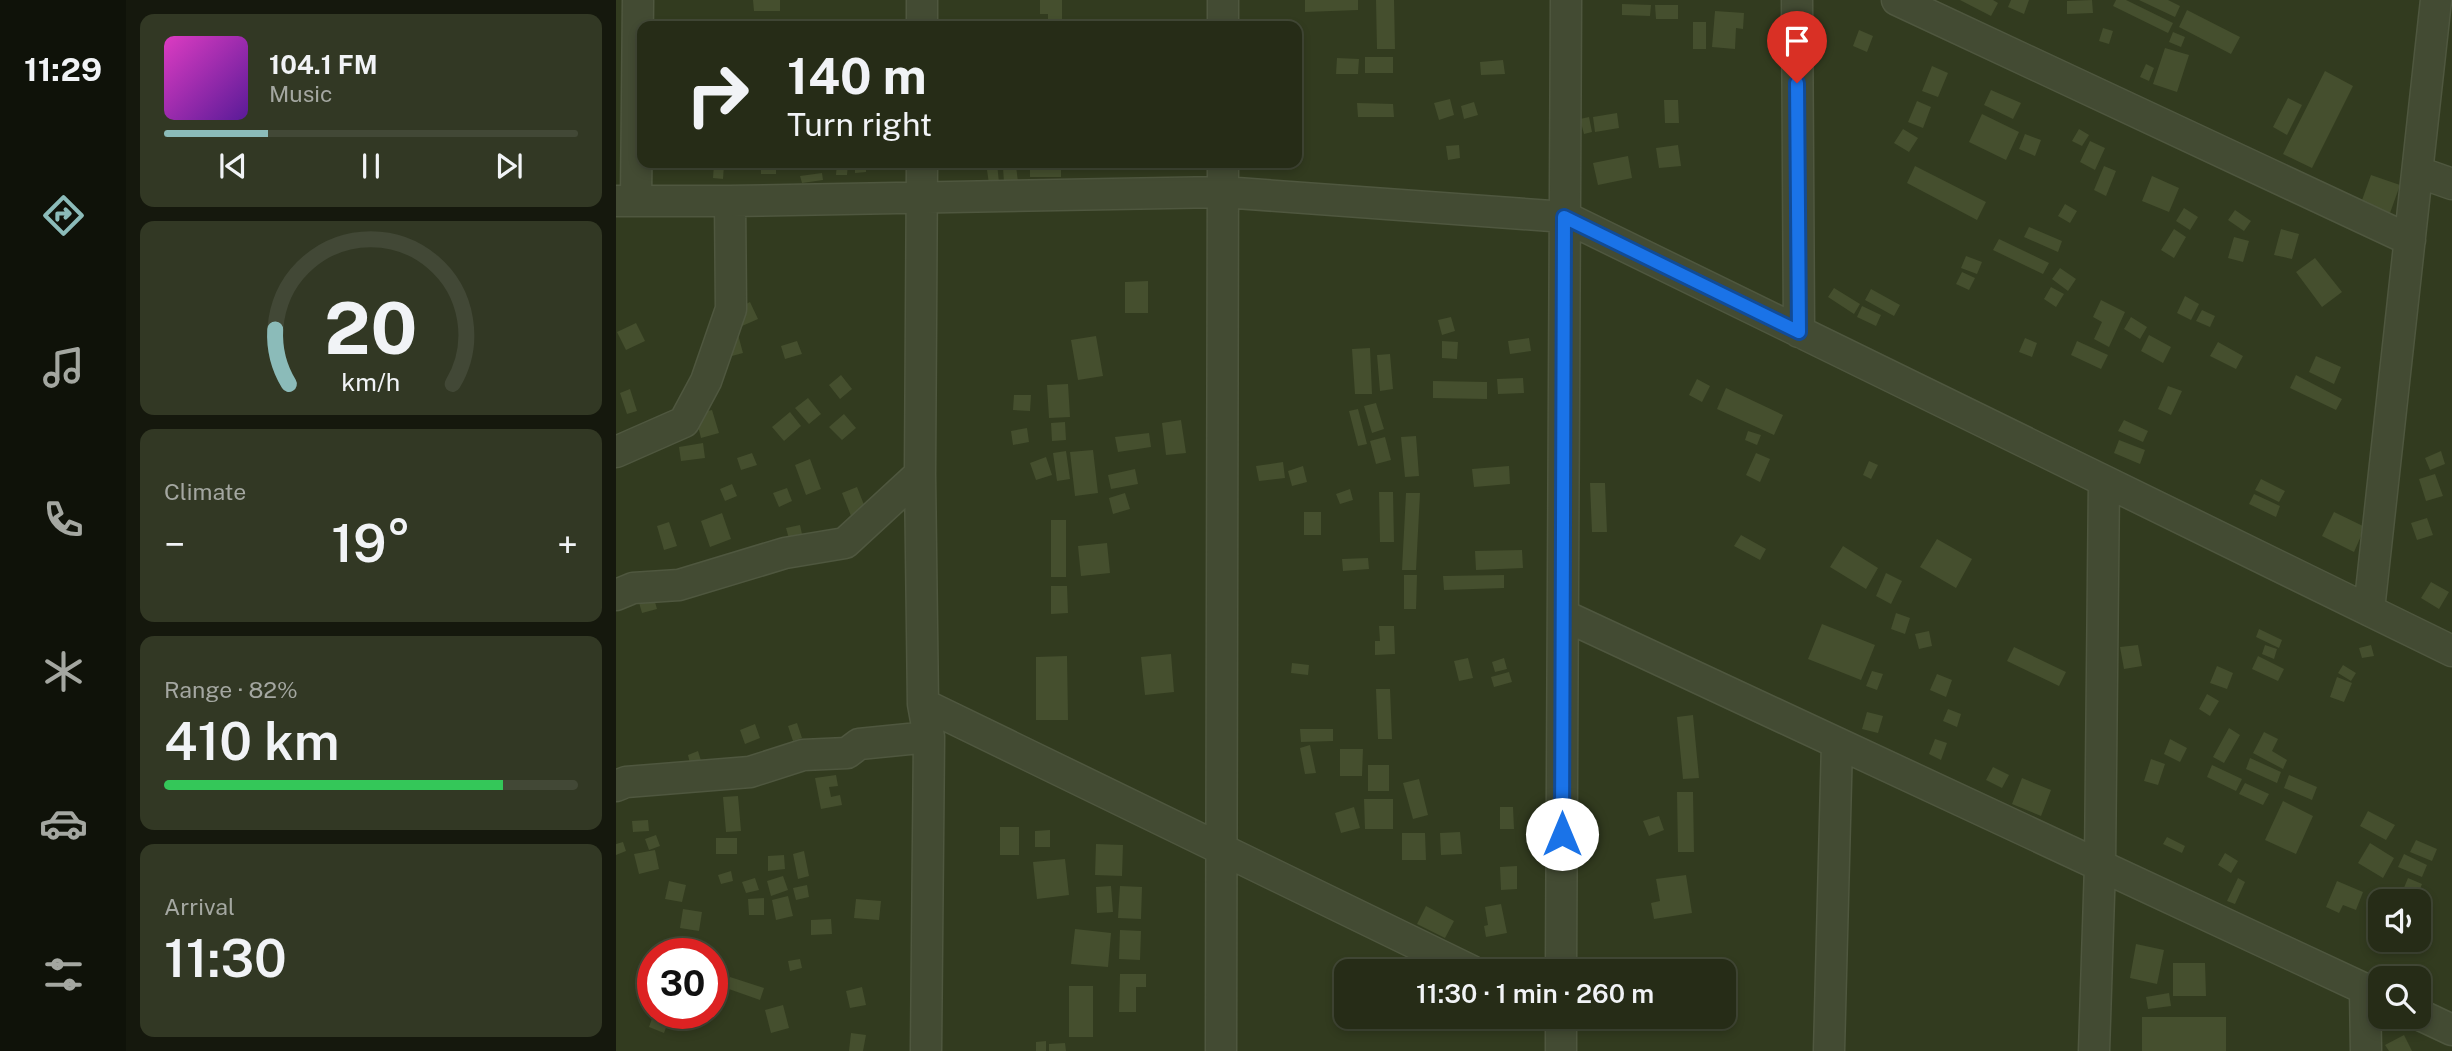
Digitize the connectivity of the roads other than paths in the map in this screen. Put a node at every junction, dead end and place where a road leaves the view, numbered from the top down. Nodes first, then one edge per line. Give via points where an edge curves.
1 (638, 0) edge
2 (922, 0) edge
3 (1223, 0) edge
4 (1566, 0) edge
5 (1797, 0) edge
6 (1897, 0) edge
7 (2436, 0) edge
8 (922, 21) edge
9 (1223, 21) edge
10 (922, 168) edge
11 (2418, 172) junction
12 (1223, 177) edge
13 (2452, 184) edge
14 (922, 197) junction
15 (626, 201) edge
16 (730, 201) junction
17 (1564, 217) junction
18 (2410, 240) junction
19 (1799, 332) junction
20 (616, 452) edge
21 (920, 474) junction
22 (2104, 481) junction
23 (616, 595) edge
24 (2369, 610) junction
25 (1563, 615) junction
26 (2452, 651) edge
27 (923, 704) junction
28 (929, 737) junction
29 (1837, 743) junction
30 (616, 786) edge
31 (1221, 849) junction
32 (2100, 865) junction
33 (1447, 959) edge
34 (1561, 959) edge
35 (2368, 991) edge
36 (2431, 1020) edge
37 (1561, 1029) edge
38 (2369, 1029) edge
39 (2452, 1030) edge
40 (926, 1051) edge
41 (1221, 1051) edge
42 (1561, 1051) edge
43 (1829, 1051) edge
44 (2094, 1051) edge
45 (2366, 1051) edge

1 - 15 street
2 - 8 street
3 - 9 street
4 - 17 street
5 - 19 street
6 - 18 street
7 - 11 street
10 - 14 street
11 - 13 street
11 - 18 street
12 - 14 street
12 - 17 street
12 - 31 street
14 - 16 street
14 - 21 street
15 - 16 street
16 - 20 street via 731,309 706,381 684,422
17 - 19 street
17 - 25 street
18 - 24 street
19 - 22 street
21 - 23 street via 845,543 785,553 679,585 633,588
21 - 27 street
22 - 24 street
22 - 32 street
24 - 26 street
25 - 29 street
25 - 34 street
27 - 28 street
27 - 31 street
28 - 30 street via 859,744 847,753 803,755 750,772
28 - 40 street
29 - 32 street
29 - 43 street
31 - 33 street
31 - 41 street
32 - 35 street
32 - 44 street
36 - 39 street
37 - 42 street
38 - 45 street

